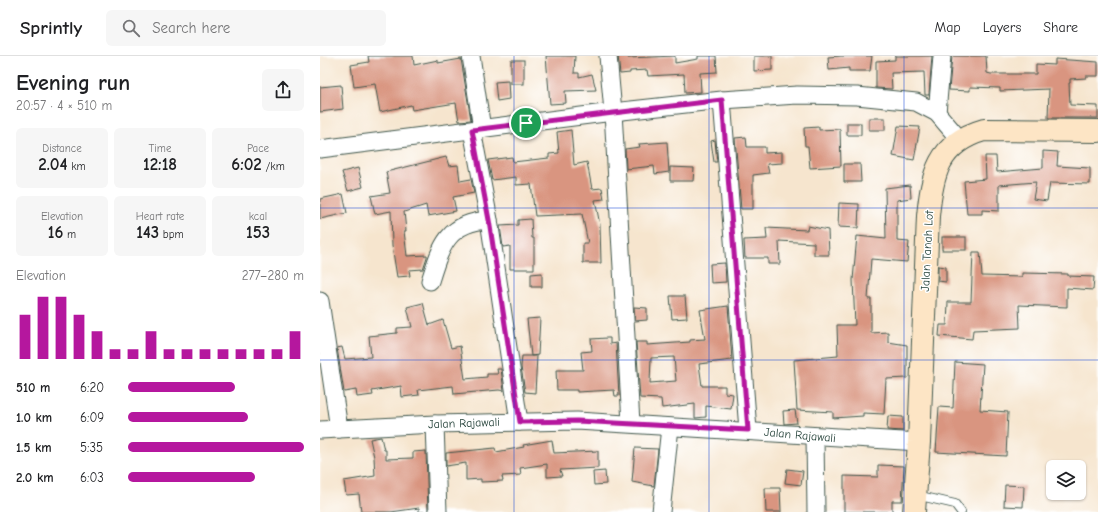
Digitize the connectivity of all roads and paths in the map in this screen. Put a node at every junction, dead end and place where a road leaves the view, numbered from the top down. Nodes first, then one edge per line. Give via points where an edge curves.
1 (471, 56) edge
2 (608, 56) edge
3 (942, 56) edge
4 (722, 100) junction
5 (613, 112) junction
6 (937, 113) junction
7 (477, 129) junction
8 (1098, 131) edge
9 (960, 140) junction
10 (320, 149) edge
11 (489, 220) junction
12 (430, 281) dead end
13 (320, 301) edge
14 (520, 422) junction
15 (631, 423) junction
16 (435, 424) junction
17 (670, 427) junction
18 (339, 429) junction
19 (320, 430) edge
20 (748, 430) junction
21 (815, 436) junction
22 (919, 442) junction
23 (915, 503) edge
24 (438, 512) edge
25 (661, 512) edge
26 (816, 512) edge
27 (961, 512) edge

1 - 7 street
2 - 5 street
3 - 6 street
4 - 5 street
4 - 6 street via 857,96 916,102
4 - 20 street
5 - 7 street
5 - 15 street
6 - 9 street
7 - 10 street
7 - 11 street
8 - 9 main road, Jalan Tanah Lot via 990,129
9 - 22 main road, Jalan Tanah Lot via 940,163 931,185
11 - 12 street via 476,220 462,225 451,234 438,254
11 - 14 street
13 - 18 street
14 - 15 street, Jalan Rajawali
14 - 16 street, Jalan Rajawali
15 - 17 street, Jalan Rajawali
16 - 18 street, Jalan Rajawali
16 - 24 street
17 - 20 street, Jalan Rajawali
17 - 25 street
18 - 19 street, Jalan Rajawali
20 - 21 street, Jalan Rajawali
21 - 22 street, Jalan Rajawali
21 - 26 street
22 - 23 main road, Jalan Tanah Lot
23 - 27 lane via 955,504

